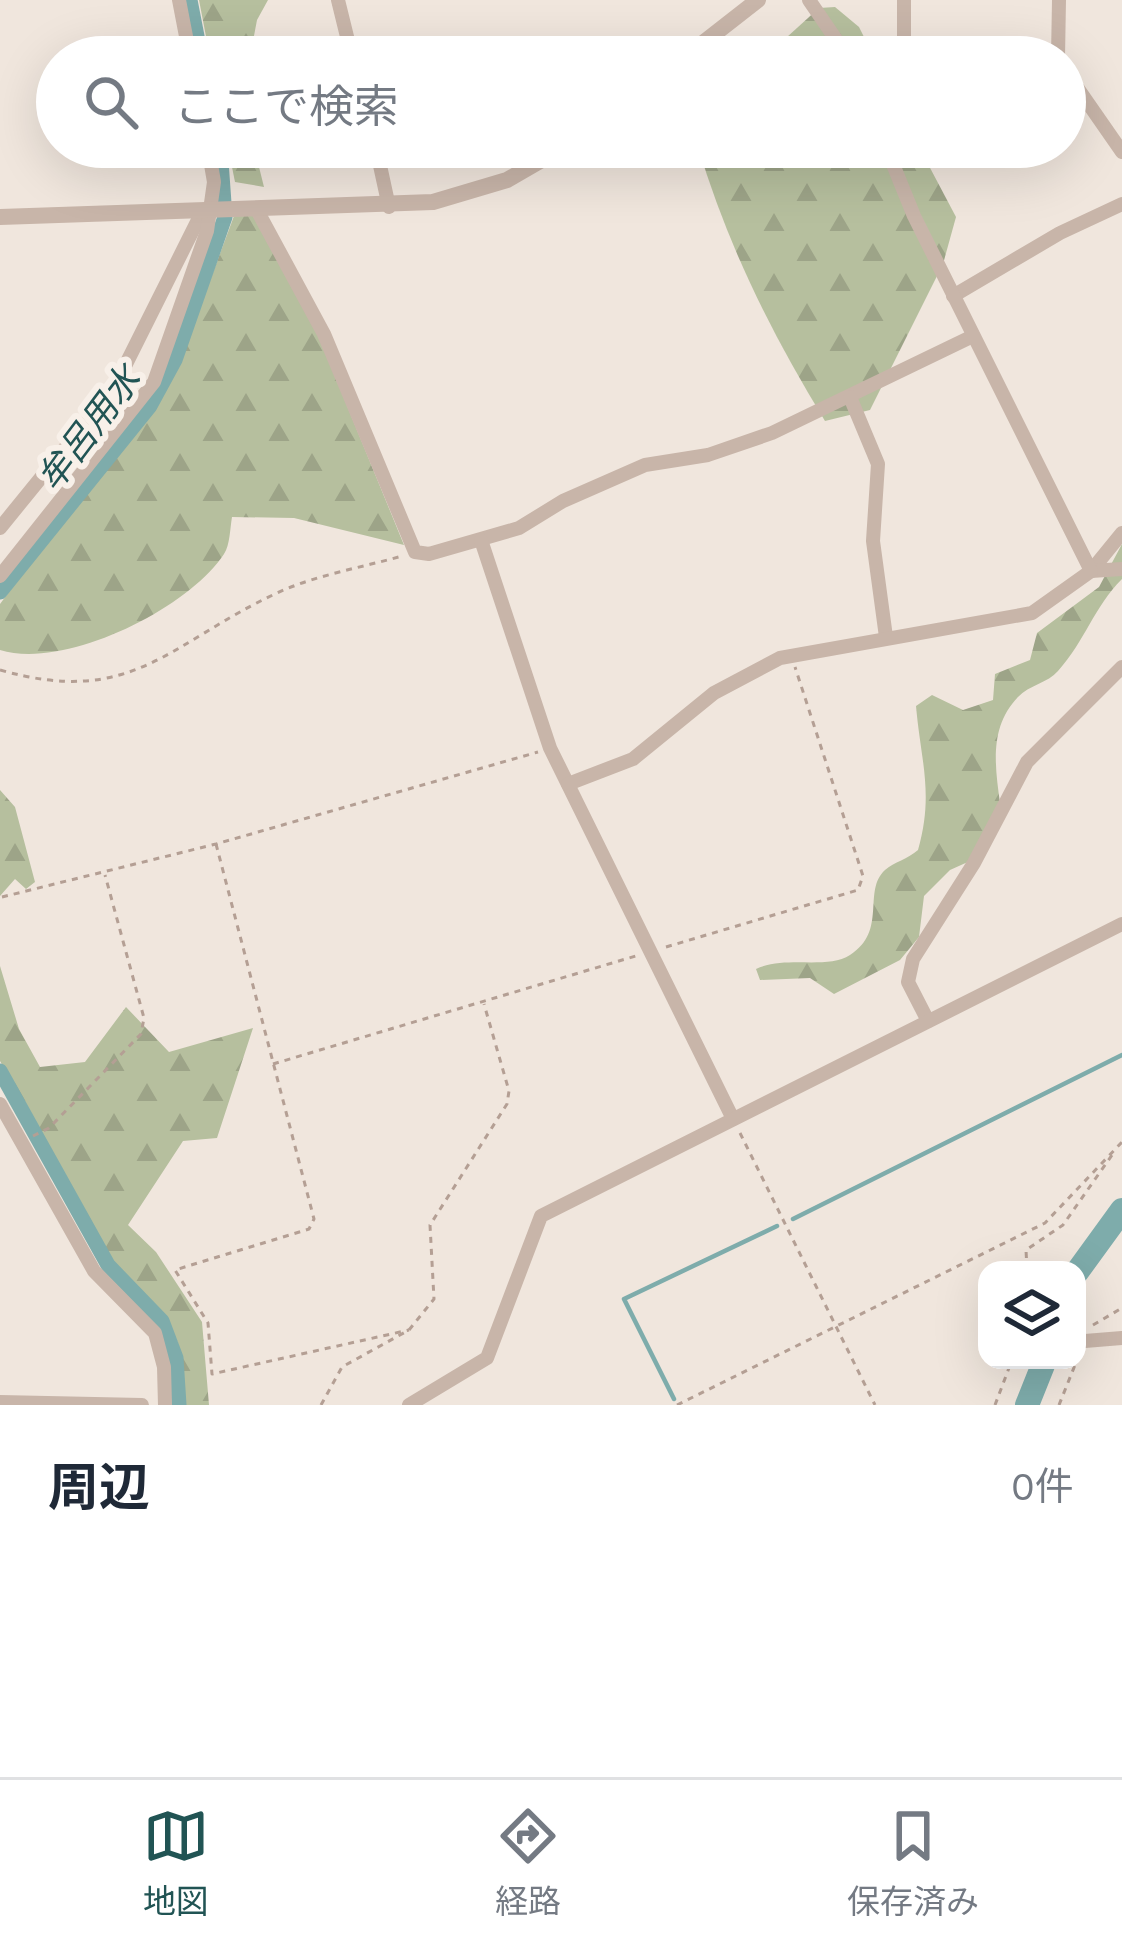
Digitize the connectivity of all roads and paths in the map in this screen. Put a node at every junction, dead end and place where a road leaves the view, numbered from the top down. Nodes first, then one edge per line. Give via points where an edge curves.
1 (179, 0) edge
2 (338, 0) edge
3 (758, 0) edge
4 (809, 0) edge
5 (904, 0) edge
6 (1059, 0) edge
7 (186, 36) edge
8 (347, 36) edge
9 (712, 36) edge
10 (834, 36) edge
11 (905, 36) edge
12 (1058, 36) edge
13 (1086, 100) edge
14 (1122, 152) edge
15 (209, 168) edge
16 (381, 168) edge
17 (522, 168) edge
18 (895, 168) edge
19 (1122, 204) edge
20 (389, 206) junction
21 (211, 210) junction
22 (247, 210) junction
23 (0, 217) edge
24 (953, 296) junction
25 (973, 336) junction
26 (850, 397) junction
27 (0, 528) edge
28 (1122, 532) edge
29 (481, 540) junction
30 (415, 551) junction
31 (1122, 569) edge
32 (1091, 571) junction
33 (0, 576) edge
34 (886, 637) junction
35 (1122, 667) edge
36 (0, 670) edge
37 (550, 748) junction
38 (568, 784) junction
39 (216, 844) junction
40 (104, 872) junction
41 (2, 897) edge
42 (1122, 924) edge
43 (484, 1004) dead end
44 (928, 1021) junction
45 (0, 1104) edge
46 (733, 1119) junction
47 (38, 1133) dead end
48 (1122, 1142) edge
49 (1115, 1148) junction
50 (1027, 1261) edge
51 (837, 1326) junction
52 (409, 1330) junction
53 (1122, 1338) edge
54 (1086, 1341) edge
55 (1008, 1369) edge
56 (1073, 1369) edge
57 (0, 1402) edge
58 (142, 1405) edge
59 (165, 1405) edge
60 (321, 1405) edge
61 (409, 1405) edge
62 (677, 1405) edge
63 (875, 1405) edge
64 (994, 1405) edge
65 (1059, 1405) edge

1 - 7 street
2 - 8 street
3 - 9 street
4 - 10 street
5 - 11 street
6 - 12 street
13 - 14 street
15 - 21 street
16 - 20 street
17 - 20 street via 475,192
18 - 24 street
19 - 24 street
20 - 22 street
21 - 22 street
21 - 23 street
21 - 27 street via 114,388
21 - 33 street via 154,382
22 - 30 street via 324,334
24 - 25 street
25 - 26 street
25 - 32 street
26 - 29 street via 728,450 645,465
26 - 34 street via 878,464 872,541
28 - 32 street
29 - 30 street
29 - 37 street
30 - 36 path via 283,590 127,675 61,681
31 - 32 street
32 - 34 street via 1032,613
34 - 38 street via 764,665 714,693 633,760
35 - 44 street via 1027,762 913,959 908,982
37 - 38 street
37 - 39 path
38 - 46 street
39 - 40 path
39 - 52 path via 314,1220 309,1229 176,1270 208,1323 212,1374
40 - 41 path
40 - 47 path via 144,1018 141,1034
42 - 44 street
43 - 52 path via 507,1104 430,1226 434,1299
44 - 46 street
45 - 59 street via 94,1271 154,1333
46 - 51 path
46 - 61 street via 541,1216 487,1358
48 - 49 path
49 - 50 path via 1064,1226 1026,1250
49 - 51 path via 1045,1223
51 - 62 path
51 - 63 path
52 - 60 path via 342,1367
53 - 54 street
55 - 64 path
56 - 65 path
57 - 58 street

